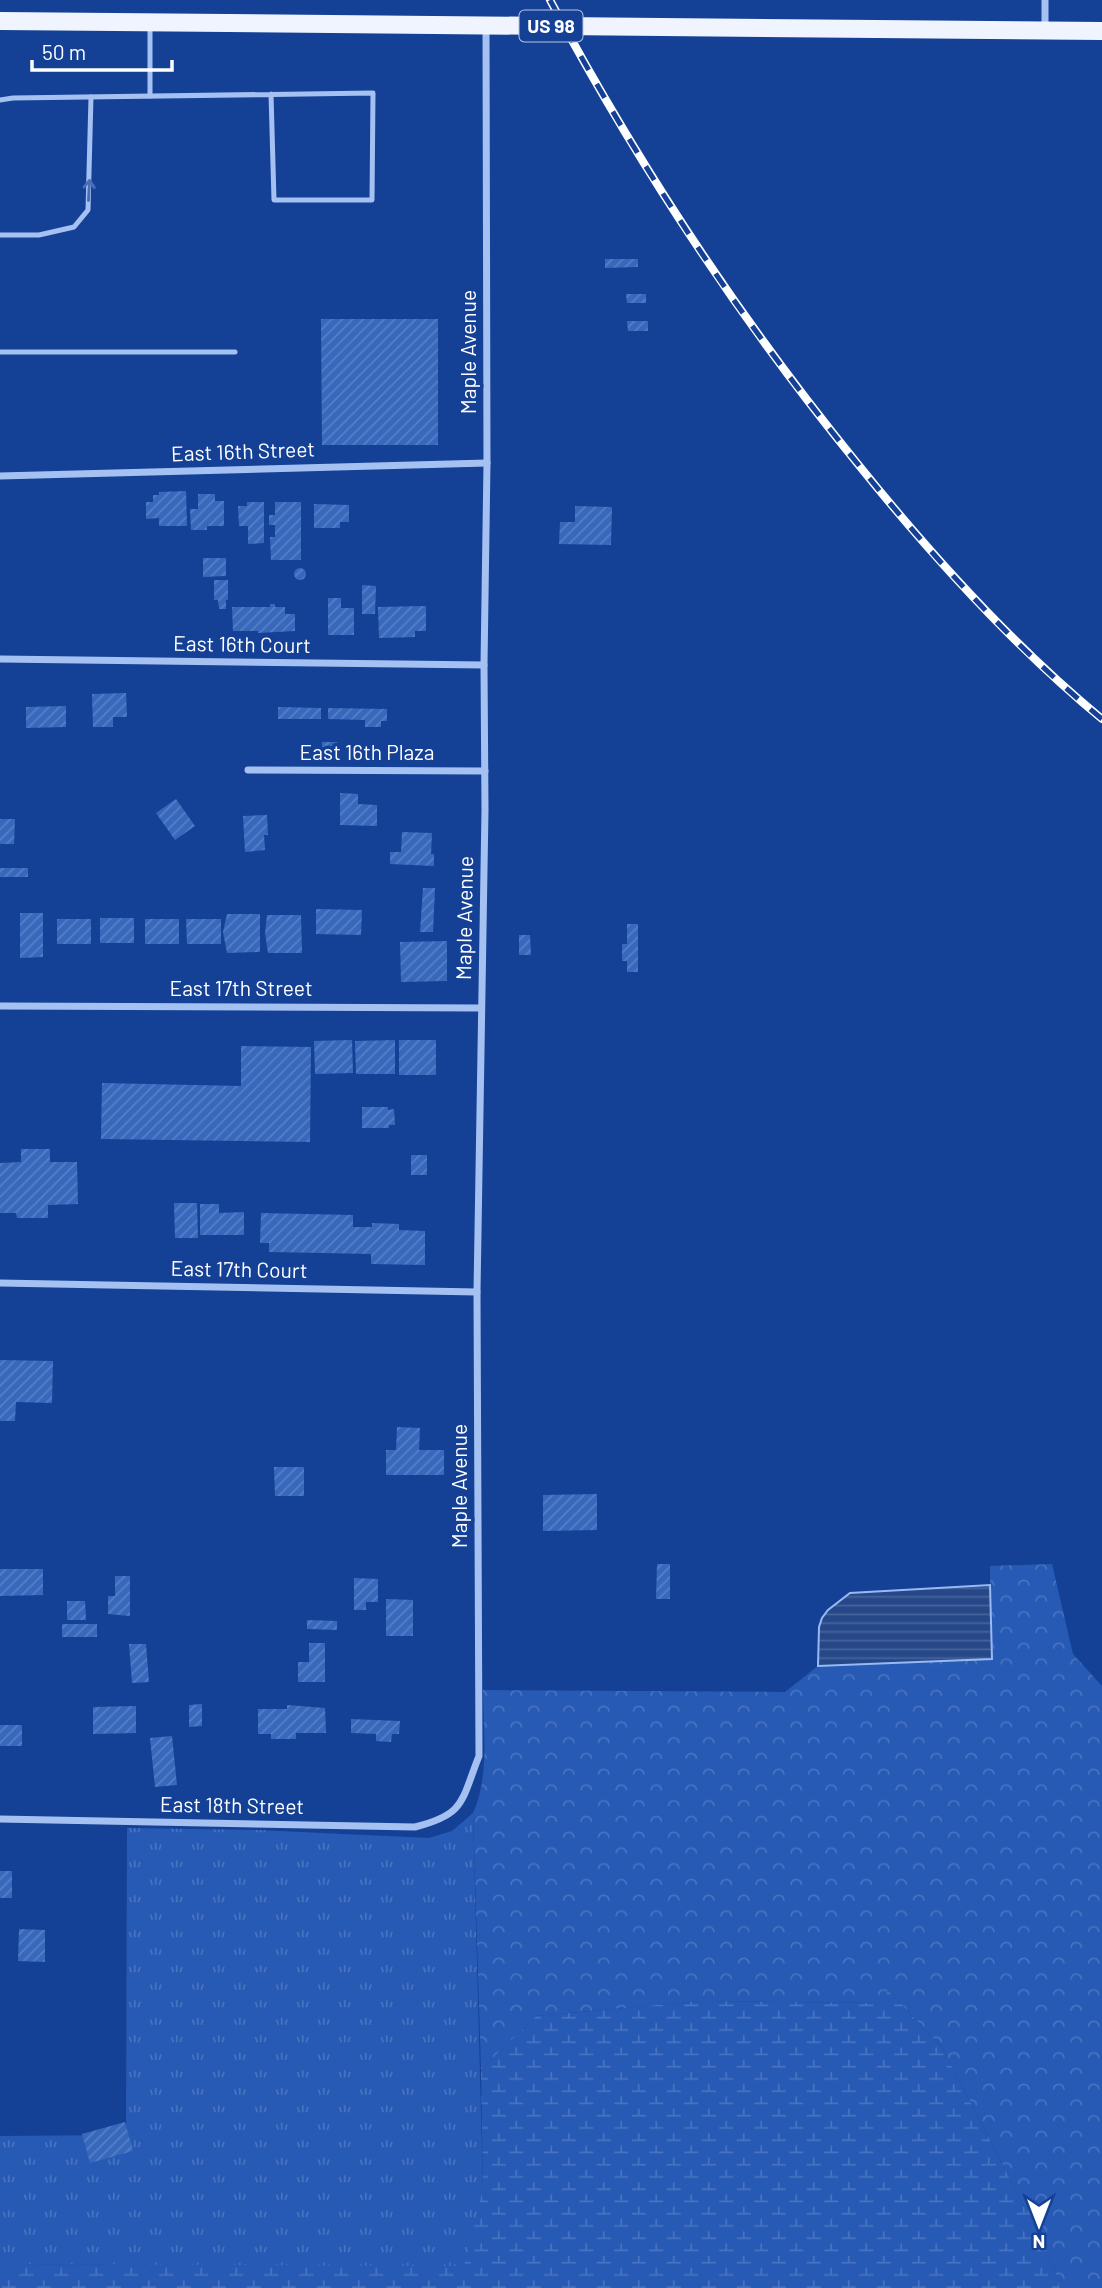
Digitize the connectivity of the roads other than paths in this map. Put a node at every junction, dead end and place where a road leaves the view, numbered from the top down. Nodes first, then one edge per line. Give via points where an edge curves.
1 (1045, 0) edge
2 (0, 21) edge
3 (150, 22) junction
4 (486, 25) junction
5 (1045, 30) junction
6 (1102, 31) edge
7 (271, 94) junction
8 (150, 96) junction
9 (91, 97) junction
10 (0, 100) edge
11 (0, 235) edge
12 (0, 352) edge
13 (235, 352) dead end
14 (487, 463) junction
15 (0, 476) edge
16 (0, 659) edge
17 (484, 664) junction
18 (248, 769) dead end
19 (485, 771) junction
20 (0, 1006) edge
21 (481, 1008) junction
22 (0, 1283) edge
23 (477, 1292) junction
24 (458, 1808) joint
25 (0, 1819) edge

1 - 5 street
2 - 3 main road, US 98
3 - 4 main road, US 98
3 - 8 lane
4 - 5 main road, US 98
4 - 14 street, Maple Avenue
5 - 6 main road, US 98
7 - 7 lane via 373,93 372,200 274,200
7 - 8 lane
8 - 9 lane
9 - 10 lane
11 -> 9 lane via 39,235 74,227 88,210
12 - 13 lane
14 - 15 street, East 16th Street
14 - 17 street, Maple Avenue
16 - 17 street, East 16th Court
17 - 19 street, Maple Avenue
18 - 19 street, East 16th Plaza
19 - 21 street, Maple Avenue
20 - 21 street, East 17th Street
21 - 23 street, Maple Avenue
22 - 23 street, East 17th Court
23 - 24 street, Maple Avenue via 479,1756
24 - 25 street, East 18th Street via 440,1821 415,1827

